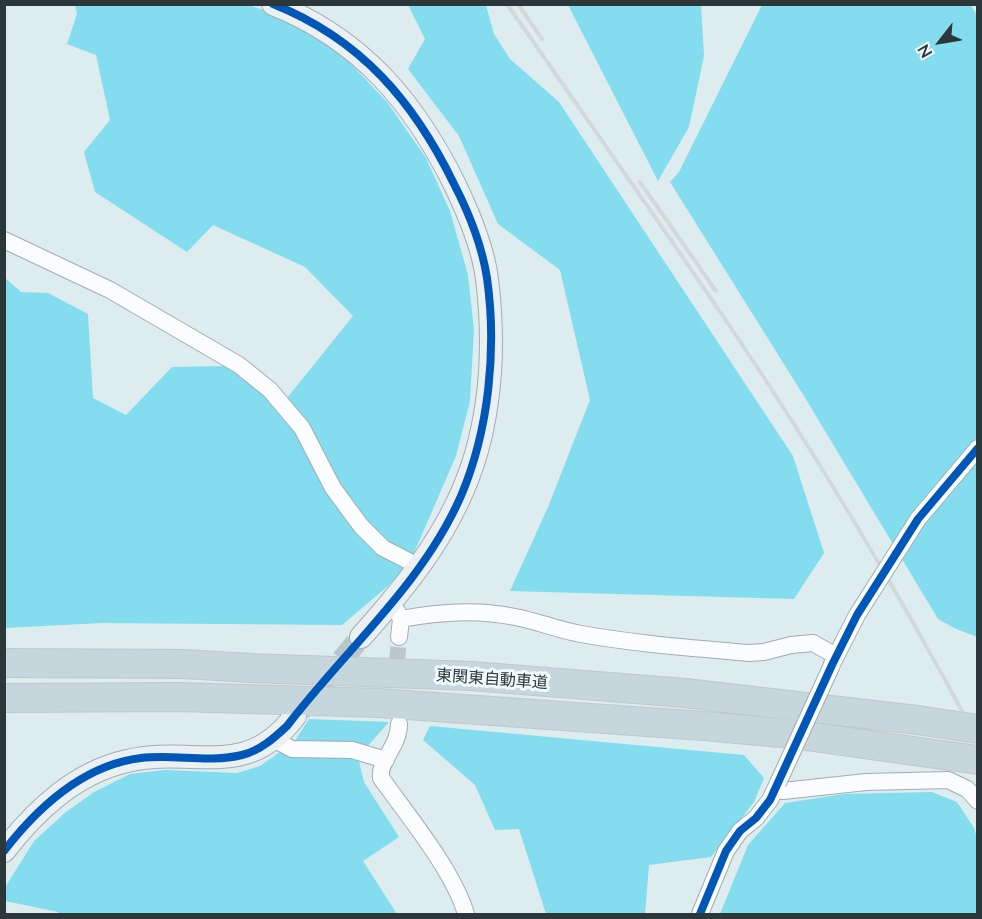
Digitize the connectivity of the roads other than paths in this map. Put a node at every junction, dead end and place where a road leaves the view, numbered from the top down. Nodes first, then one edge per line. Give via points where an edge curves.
1 (273, 4) edge
2 (4, 240) edge
3 (978, 448) edge
4 (420, 567) junction
5 (397, 610) junction
6 (362, 637) tunnel mouth
7 (399, 637) tunnel mouth
8 (834, 660) junction
9 (4, 663) edge
10 (4, 700) edge
11 (295, 716) tunnel mouth
12 (399, 724) tunnel mouth
13 (978, 729) edge
14 (273, 739) junction
15 (386, 760) junction
16 (978, 760) edge
17 (777, 786) junction
18 (978, 801) edge
19 (4, 851) edge
20 (466, 915) edge
21 (700, 915) edge

1 - 4 street via 324,28 347,45 409,106 463,203 487,277 492,347 476,454 461,496
2 - 4 street via 110,290 239,365 270,390 302,428 333,488 361,526 383,548
3 - 8 street, bridge via 918,519 857,615
4 - 5 street
5 - 6 street
5 - 7 street
5 - 8 street via 494,614 577,634 749,653 813,644
8 - 17 street, bridge
9 - 13 highway, 東関東自動車道, bridge via 183,664 472,676 685,693
10 - 16 highway, 東関東自動車道 via 179,697 379,703 792,734
11 - 14 street
12 - 15 street via 399,735
14 - 15 street via 292,749 352,750
14 - 19 street via 242,756 148,757 104,768 81,778 53,799
15 - 20 street via 380,770 381,778 435,854 463,902
17 - 18 street via 783,791 866,782 948,780 967,789
17 - 21 street via 756,818 740,831 726,851

